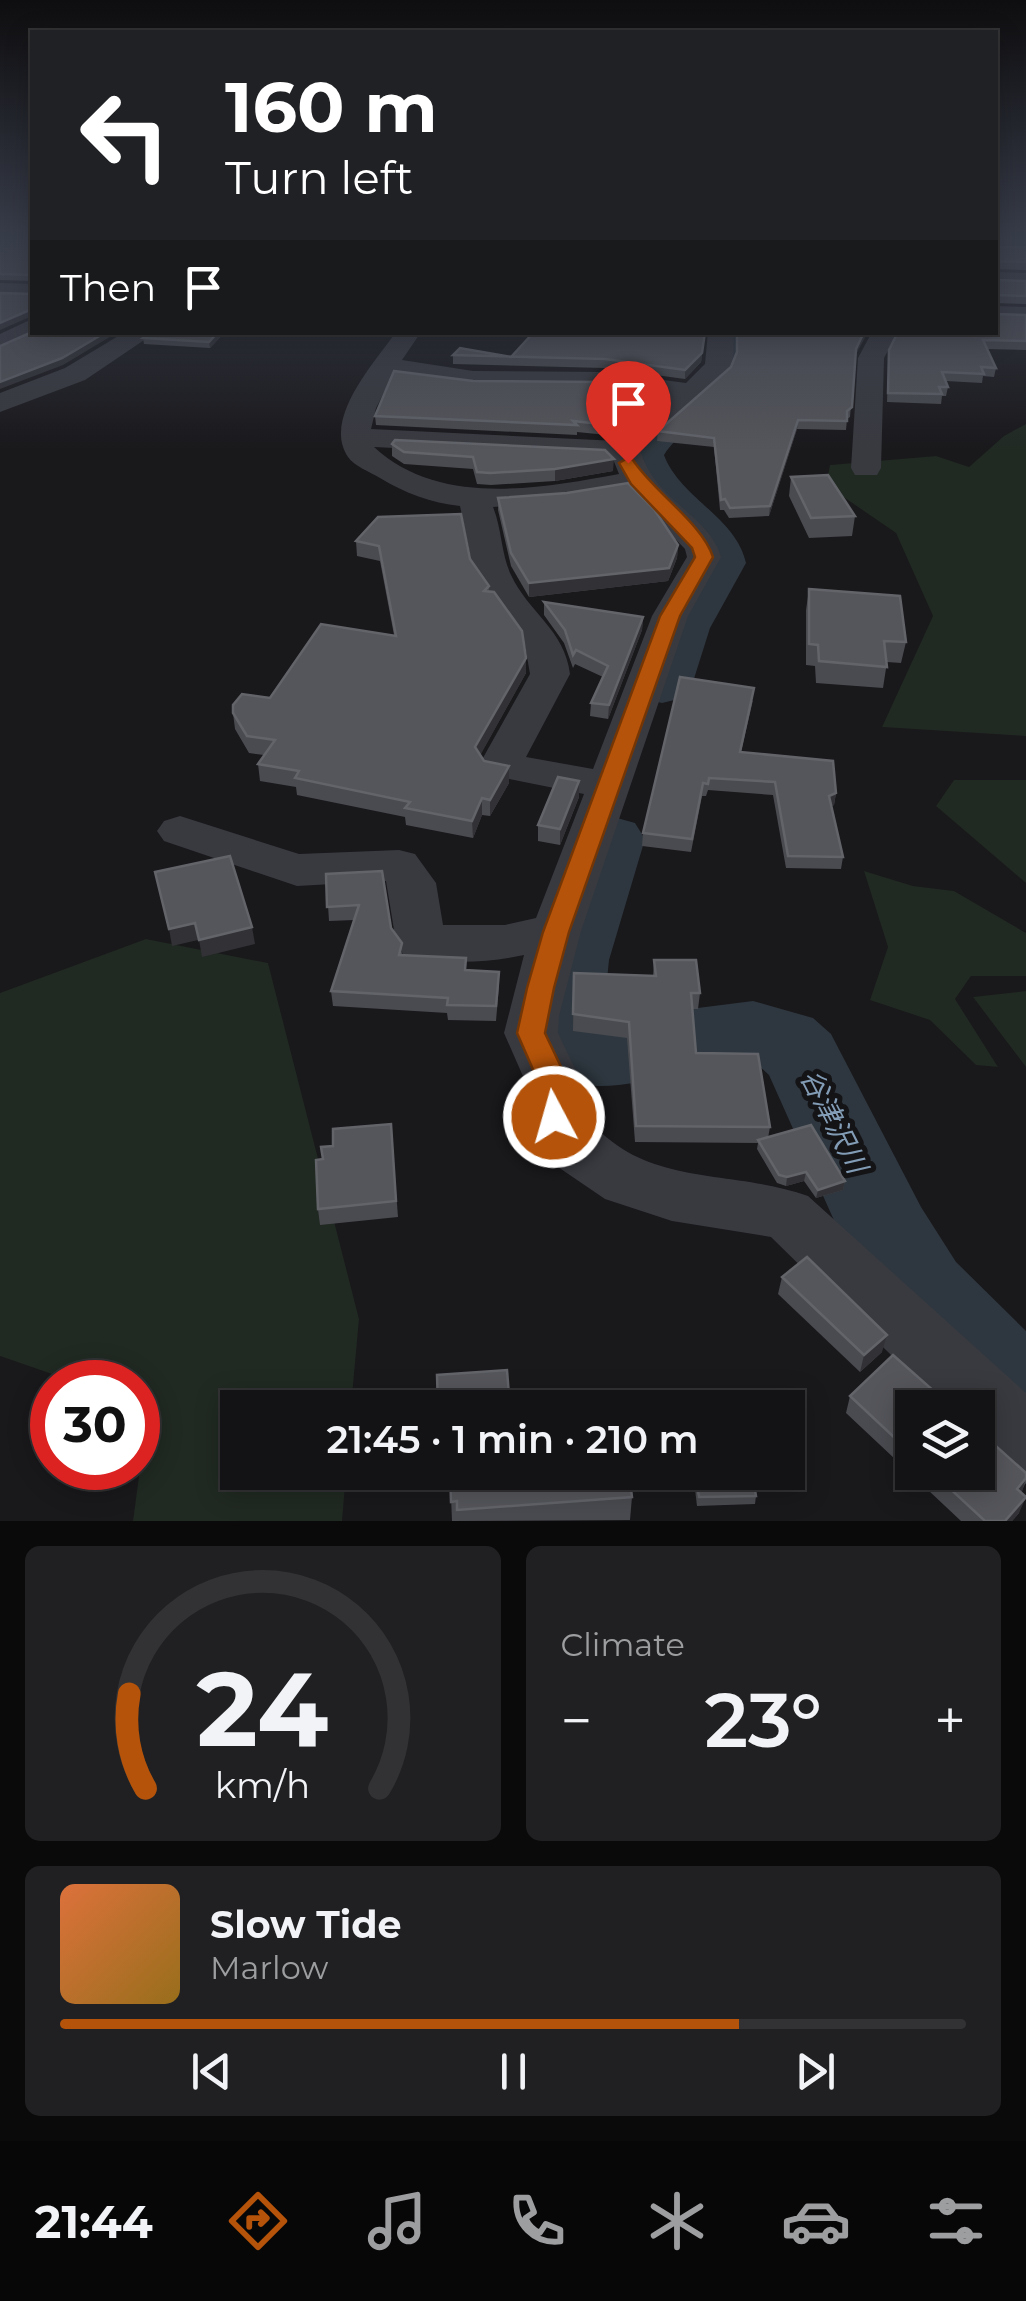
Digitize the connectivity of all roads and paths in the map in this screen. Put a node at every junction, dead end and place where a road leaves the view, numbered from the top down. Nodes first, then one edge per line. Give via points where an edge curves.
1 (998, 313) edge
2 (1026, 314) edge
3 (30, 328) edge
4 (407, 335) edge
5 (721, 335) edge
6 (883, 335) edge
7 (134, 339) edge
8 (0, 344) edge
9 (385, 366) junction
10 (692, 392) junction
11 (0, 404) edge
12 (0, 424) edge
13 (356, 437) junction
14 (632, 466) junction
15 (866, 468) dead end
16 (471, 497) junction
17 (610, 785) junction
18 (180, 831) dead end
19 (556, 932) junction
20 (1026, 1450) edge

1 - 2 street
3 - 8 street
4 - 9 street
5 - 10 street via 718,366
6 - 15 street via 871,358
7 - 11 street via 75,374
7 - 12 street via 130,353 107,372
9 - 10 street via 473,380 604,380
9 - 13 street via 356,421
10 - 14 street via 647,426
13 - 14 street
13 - 16 street via 361,454 394,473 437,493
14 - 16 street via 601,489
14 - 17 street via 704,557 670,616
16 - 17 street via 492,574 550,660 550,674 500,766
17 - 19 street
18 - 19 street via 297,870 398,865 412,883 422,942 505,942
19 - 20 street via 531,1033 557,1090 554,1117 578,1150 626,1182 788,1214 1008,1422

